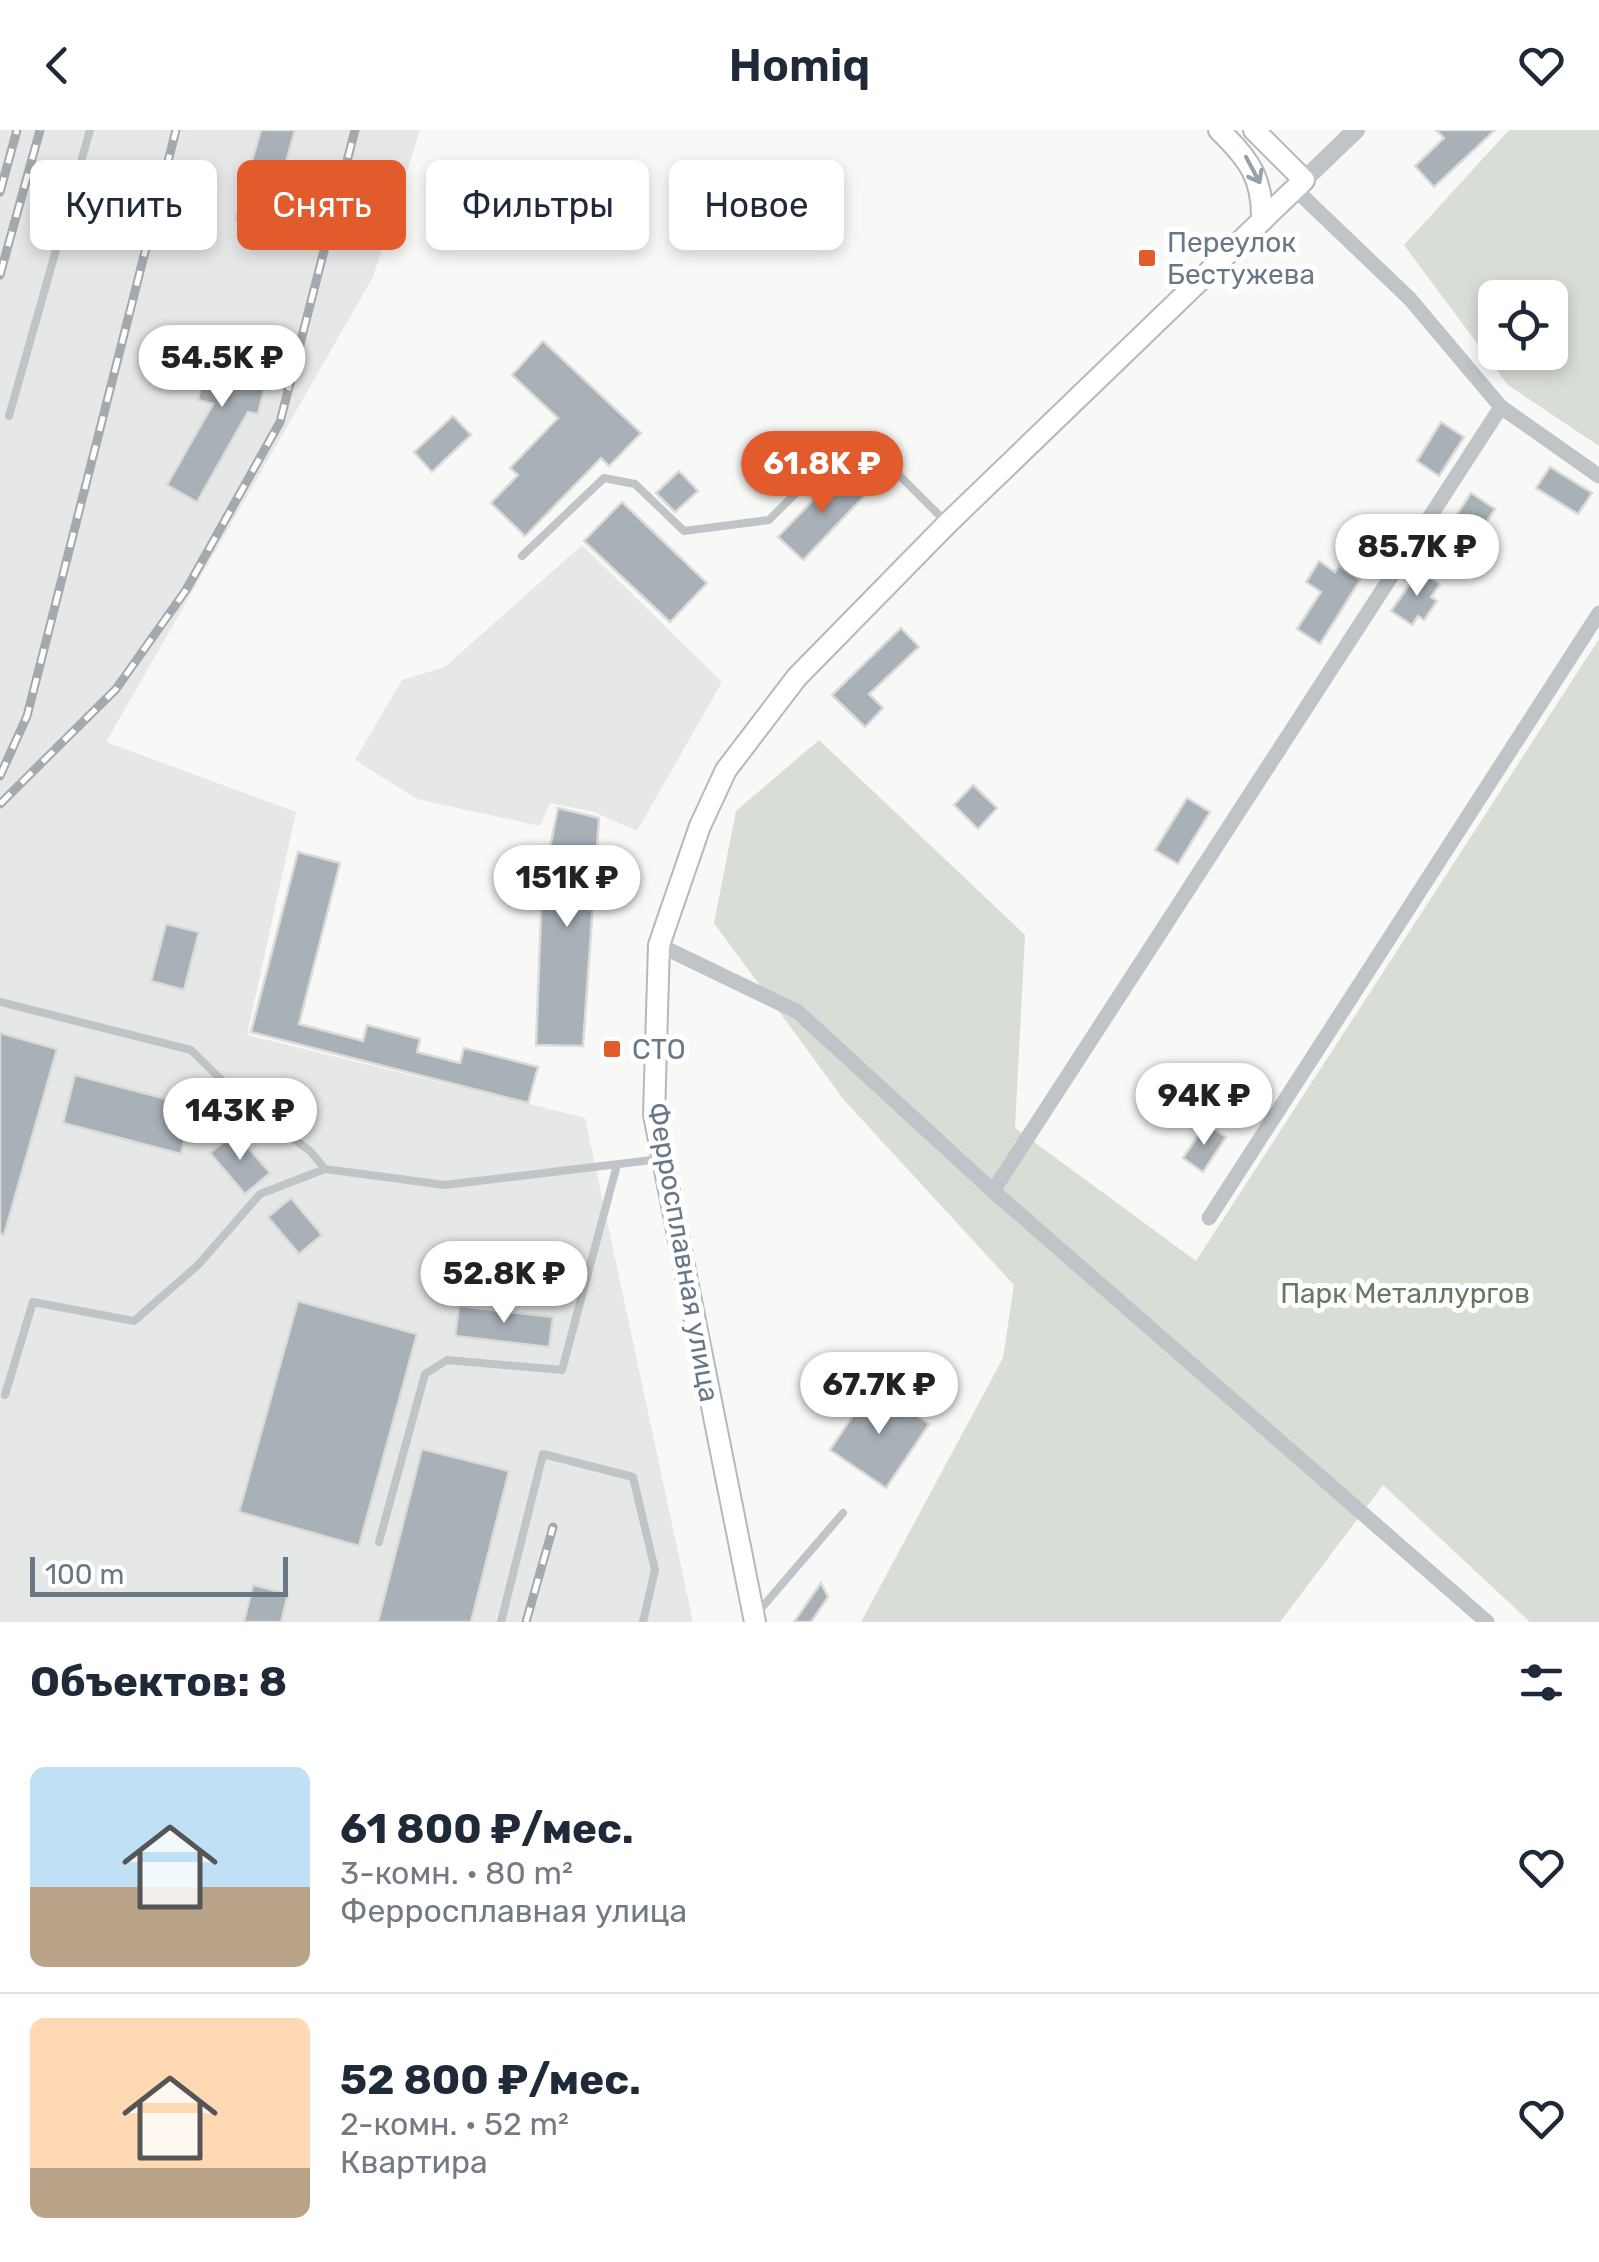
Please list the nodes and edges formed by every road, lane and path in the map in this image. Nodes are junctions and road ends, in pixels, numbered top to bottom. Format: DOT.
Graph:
graph roads {
  1 [pos="90,130"];
  2 [pos="1218,130"];
  3 [pos="1254,130"];
  4 [pos="1356,130"];
  5 [pos="1300,184"];
  6 [pos="1262,221"];
  7 [pos="1500,407"];
  8 [pos="9,416"];
  9 [pos="1599,476"];
  10 [pos="948,523"];
  11 [pos="522,556"];
  12 [pos="1599,613"];
  13 [pos="659,945"];
  14 [pos="0,1002"];
  15 [pos="663,1159"];
  16 [pos="616,1164"];
  17 [pos="325,1170"];
  18 [pos="993,1192"];
  19 [pos="1210,1218"];
  20 [pos="5,1395"];
  21 [pos="844,1513"];
  22 [pos="379,1542"];
  23 [pos="755,1620"];
  24 [pos="501,1622"];
  25 [pos="643,1622"];
  26 [pos="1488,1622"];
  1 -- 8 [label="lane"];
  2 -- 6 [label="main road, one-way"];
  3 -- 5 [label="main road"];
  4 -- 5 [label="street, Ферросплавная улица"];
  5 -- 6 [label="main road, Ферросплавная улица"];
  5 -- 7 [label="street"];
  6 -- 10 [label="main road, Ферросплавная улица"];
  7 -- 9 [label="street"];
  7 -- 18 [label="street"];
  10 -- 11 [label="lane"];
  10 -- 13 [label="main road, Ферросплавная улица"];
  12 -- 19 [label="street"];
  13 -- 15 [label="main road, Ферросплавная улица"];
  13 -- 18 [label="street"];
  14 -- 17 [label="lane"];
  15 -- 16 [label="lane"];
  15 -- 23 [label="main road, Ферросплавная улица"];
  16 -- 17 [label="lane"];
  16 -- 22 [label="lane"];
  17 -- 20 [label="lane"];
  18 -- 26 [label="street"];
  21 -- 23 [label="lane"];
  24 -- 25 [label="lane"];
}
